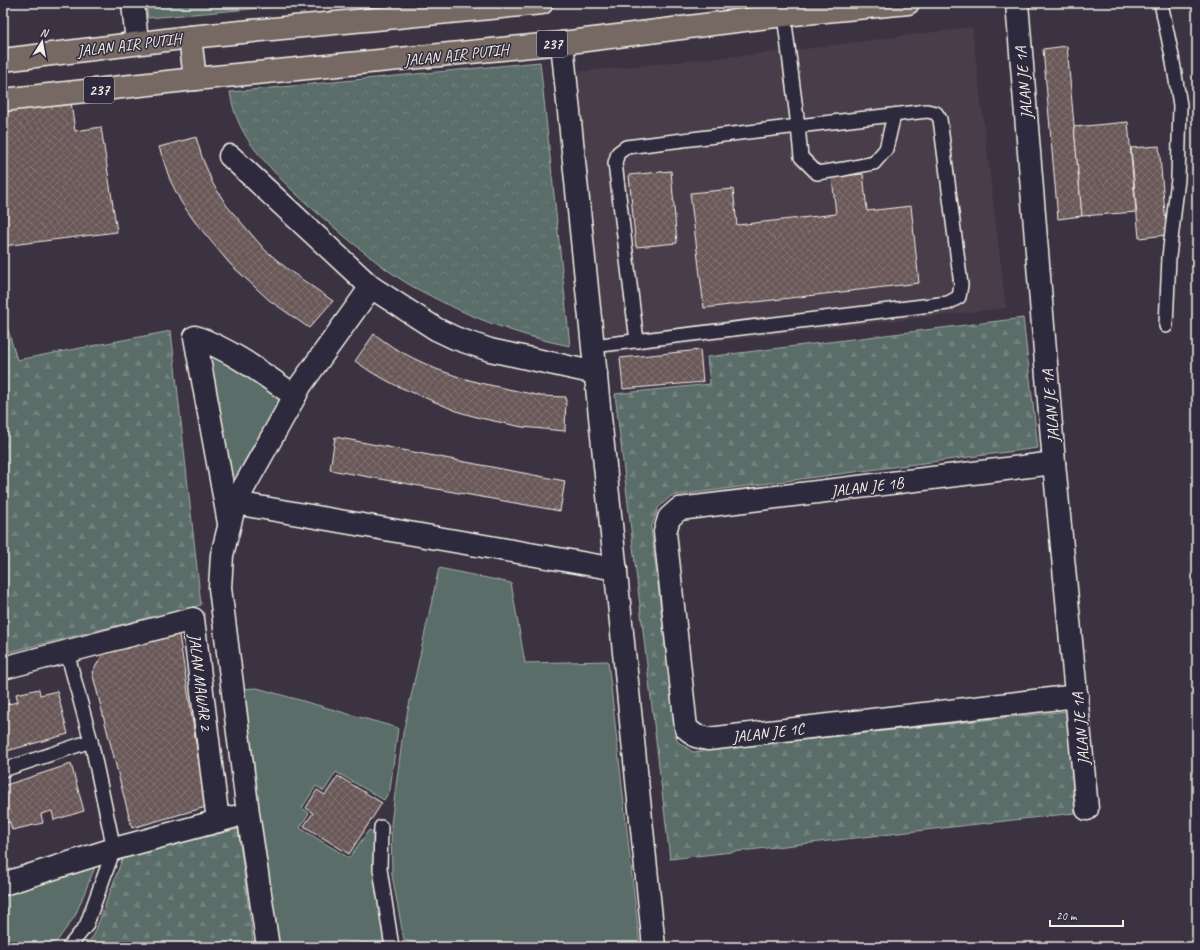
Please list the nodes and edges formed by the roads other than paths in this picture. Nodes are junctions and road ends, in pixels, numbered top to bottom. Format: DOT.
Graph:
graph roads {
  1 [pos="133,3"];
  2 [pos="542,3"];
  3 [pos="908,3"];
  4 [pos="1017,3"];
  5 [pos="1161,3"];
  6 [pos="784,15"];
  7 [pos="190,36"];
  8 [pos="137,43"];
  9 [pos="562,43"];
  10 [pos="3,60"];
  11 [pos="195,79"];
  12 [pos="3,100"];
  13 [pos="894,115"];
  14 [pos="798,126"];
  15 [pos="230,156"];
  16 [pos="371,287"];
  17 [pos="1166,326"];
  18 [pos="637,341"];
  19 [pos="593,346"];
  20 [pos="596,374"];
  21 [pos="295,396"];
  22 [pos="1054,464"];
  23 [pos="235,503"];
  24 [pos="679,509"];
  25 [pos="229,526"];
  26 [pos="616,569"];
  27 [pos="66,652"];
  28 [pos="3,668"];
  29 [pos="1077,696"];
  30 [pos="92,741"];
  31 [pos="3,770"];
  32 [pos="1087,809"];
  33 [pos="248,812"];
  34 [pos="218,821"];
  35 [pos="381,827"];
  36 [pos="114,849"];
  37 [pos="3,884"];
  38 [pos="69,947"];
  39 [pos="268,947"];
  40 [pos="392,947"];
  41 [pos="654,947"];
  1 -- 8 [label="street"];
  2 -- 7 [label="main road, JALAN AIR PUTIH"];
  3 -- 6 [label="main road, JALAN AIR PUTIH / 237"];
  4 -- 22 [label="street, JALAN JE 1A"];
  5 -- 17 [label="lane"];
  6 -- 9 [label="main road, JALAN AIR PUTIH / 237"];
  6 -- 14 [label="lane"];
  7 -- 8 [label="main road, JALAN AIR PUTIH"];
  7 -- 11 [label="main road"];
  8 -- 10 [label="main road, JALAN AIR PUTIH"];
  9 -- 11 [label="main road, JALAN AIR PUTIH / 237"];
  9 -- 19 [label="street"];
  11 -- 12 [label="main road, JALAN AIR PUTIH / 237"];
  13 -- 14 [label="lane"];
  13 -- 14 [label="lane"];
  13 -- 18 [label="lane"];
  14 -- 18 [label="lane"];
  15 -- 16 [label="street"];
  16 -- 20 [label="street"];
  16 -- 21 [label="street"];
  18 -- 19 [label="lane"];
  19 -- 20 [label="street"];
  20 -- 26 [label="street"];
  21 -- 23 [label="street"];
  21 -- 25 [label="street"];
  22 -- 24 [label="street, JALAN JE 1B"];
  22 -- 29 [label="street, JALAN JE 1A"];
  23 -- 25 [label="street"];
  23 -- 26 [label="street"];
  24 -- 29 [label="street, JALAN JE 1C"];
  25 -- 33 [label="street"];
  26 -- 41 [label="street"];
  27 -- 28 [label="street, JALAN MAWAR 2"];
  27 -- 30 [label="lane"];
  27 -- 34 [label="street, JALAN MAWAR 2"];
  29 -- 32 [label="street, JALAN JE 1A"];
  30 -- 31 [label="lane"];
  30 -- 36 [label="lane"];
  33 -- 34 [label="street"];
  33 -- 39 [label="street"];
  34 -- 36 [label="street"];
  35 -- 40 [label="lane"];
  36 -- 37 [label="street"];
  36 -- 38 [label="lane"];
}
